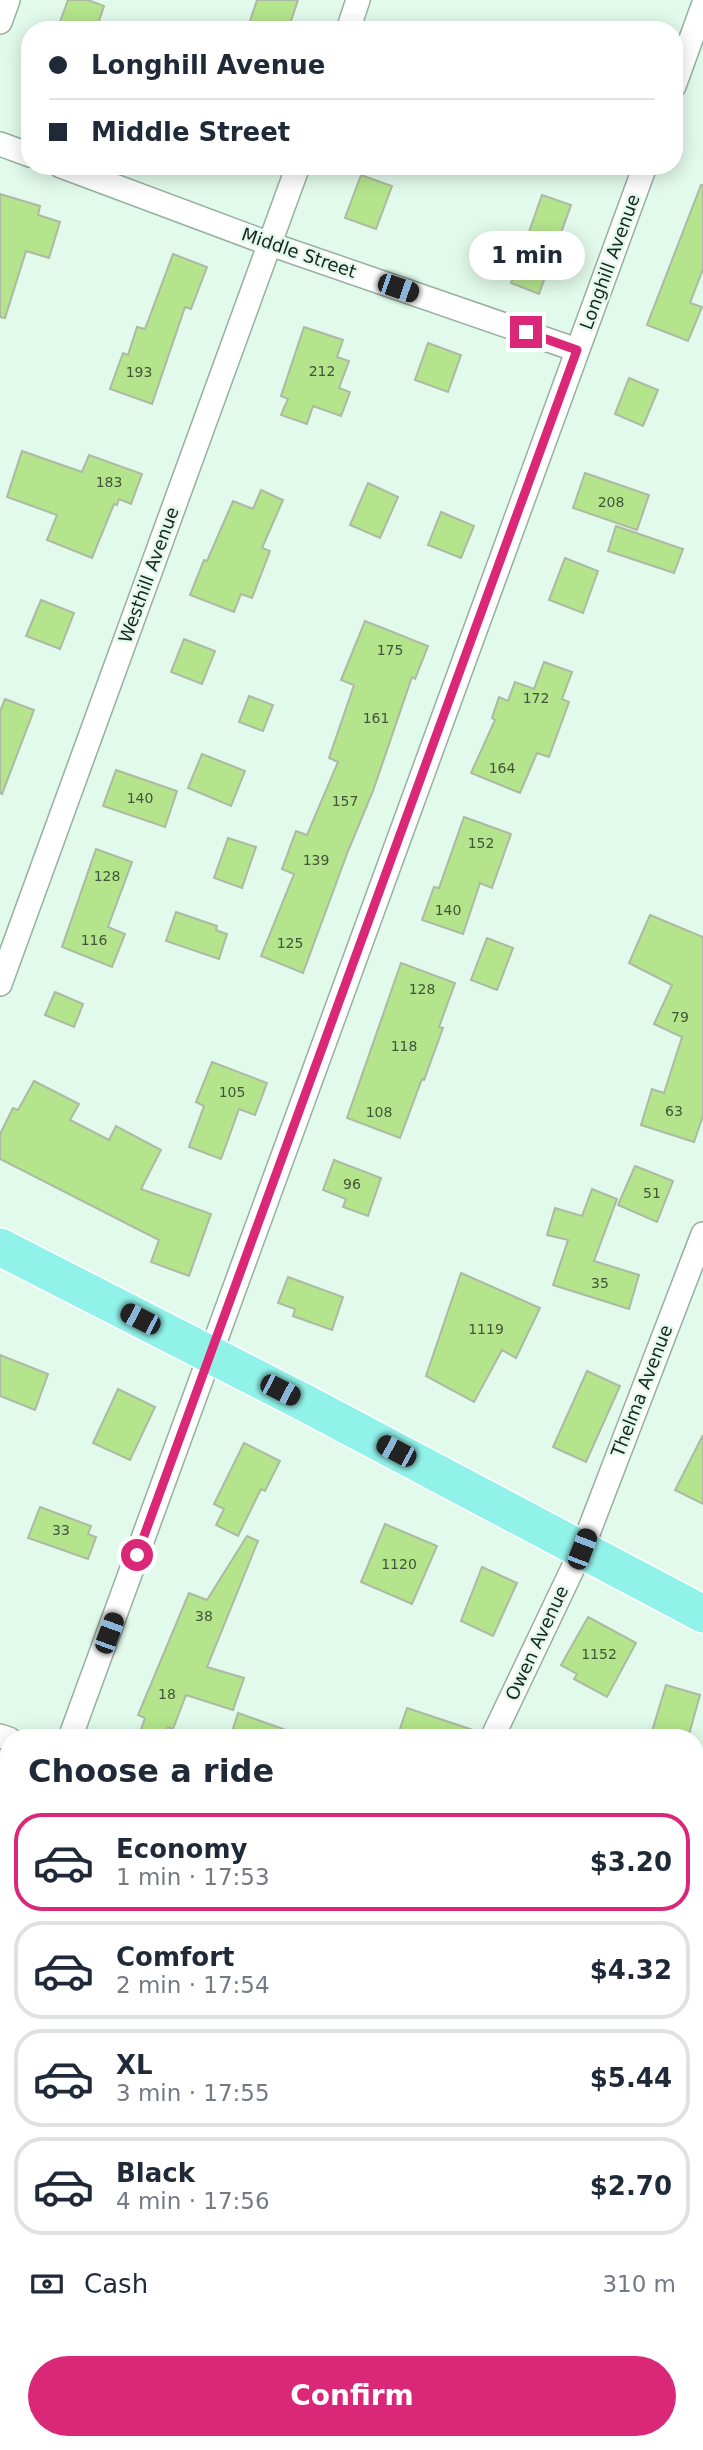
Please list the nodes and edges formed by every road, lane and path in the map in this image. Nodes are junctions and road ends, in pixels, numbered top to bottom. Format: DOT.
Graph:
graph roads {
  1 [pos="8,0"];
  2 [pos="358,0"];
  3 [pos="703,6"];
  4 [pos="351,21"];
  5 [pos="0,22"];
  6 [pos="683,61"];
  7 [pos="0,144"];
  8 [pos="21,152"];
  9 [pos="85,175"];
  10 [pos="295,175"];
  11 [pos="642,175"];
  12 [pos="270,244"];
  13 [pos="577,350"];
  14 [pos="0,984"];
  15 [pos="703,1234"];
  16 [pos="0,1247"];
  17 [pos="211,1354"];
  18 [pos="582,1549"];
  19 [pos="703,1614"];
  20 [pos="74,1729"];
  21 [pos="496,1729"];
  1 -- 5 [label="street"];
  2 -- 4 [label="street"];
  3 -- 6 [label="street"];
  7 -- 8 [label="street"];
  9 -- 12 [label="street, Middle Street"];
  10 -- 12 [label="street, Westhill Avenue"];
  11 -- 13 [label="street, Longhill Avenue"];
  12 -- 13 [label="street, Middle Street"];
  12 -- 14 [label="street, Westhill Avenue"];
  13 -- 17 [label="street, Longhill Avenue"];
  15 -- 18 [label="street, Thelma Avenue"];
  16 -- 17 [label="main road"];
  17 -- 18 [label="main road"];
  17 -- 20 [label="street, Longhill Avenue"];
  18 -- 19 [label="main road"];
  18 -- 21 [label="street, Owen Avenue"];
}
